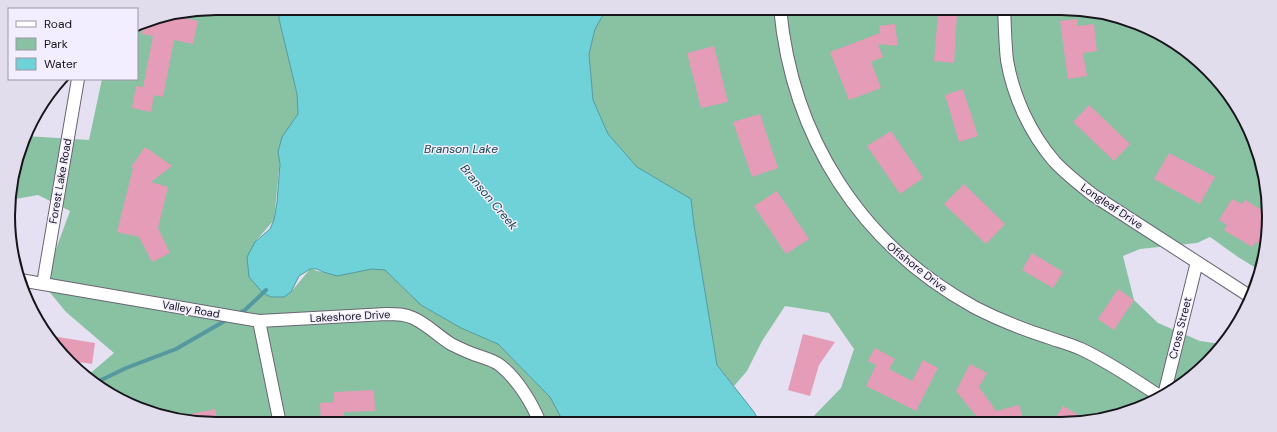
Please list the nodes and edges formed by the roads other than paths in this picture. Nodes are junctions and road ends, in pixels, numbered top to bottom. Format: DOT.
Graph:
graph roads {
  1 [pos="781,15"];
  2 [pos="1004,15"];
  3 [pos="78,80"];
  4 [pos="1196,262"];
  5 [pos="26,281"];
  6 [pos="43,284"];
  7 [pos="1246,294"];
  8 [pos="259,320"];
  9 [pos="1166,388"];
  10 [pos="1155,393"];
  11 [pos="279,417"];
  12 [pos="538,417"];
  1 -- 10 [label="street, Offshore Drive"];
  2 -- 4 [label="street, Longleaf Drive"];
  3 -- 6 [label="street, Forest Lake Road"];
  4 -- 7 [label="street, Longleaf Drive"];
  4 -- 9 [label="street, Cross Street"];
  5 -- 6 [label="street, Valley Road"];
  6 -- 8 [label="street, Valley Road"];
  8 -- 11 [label="street"];
  8 -- 12 [label="street, Lakeshore Drive"];
}
